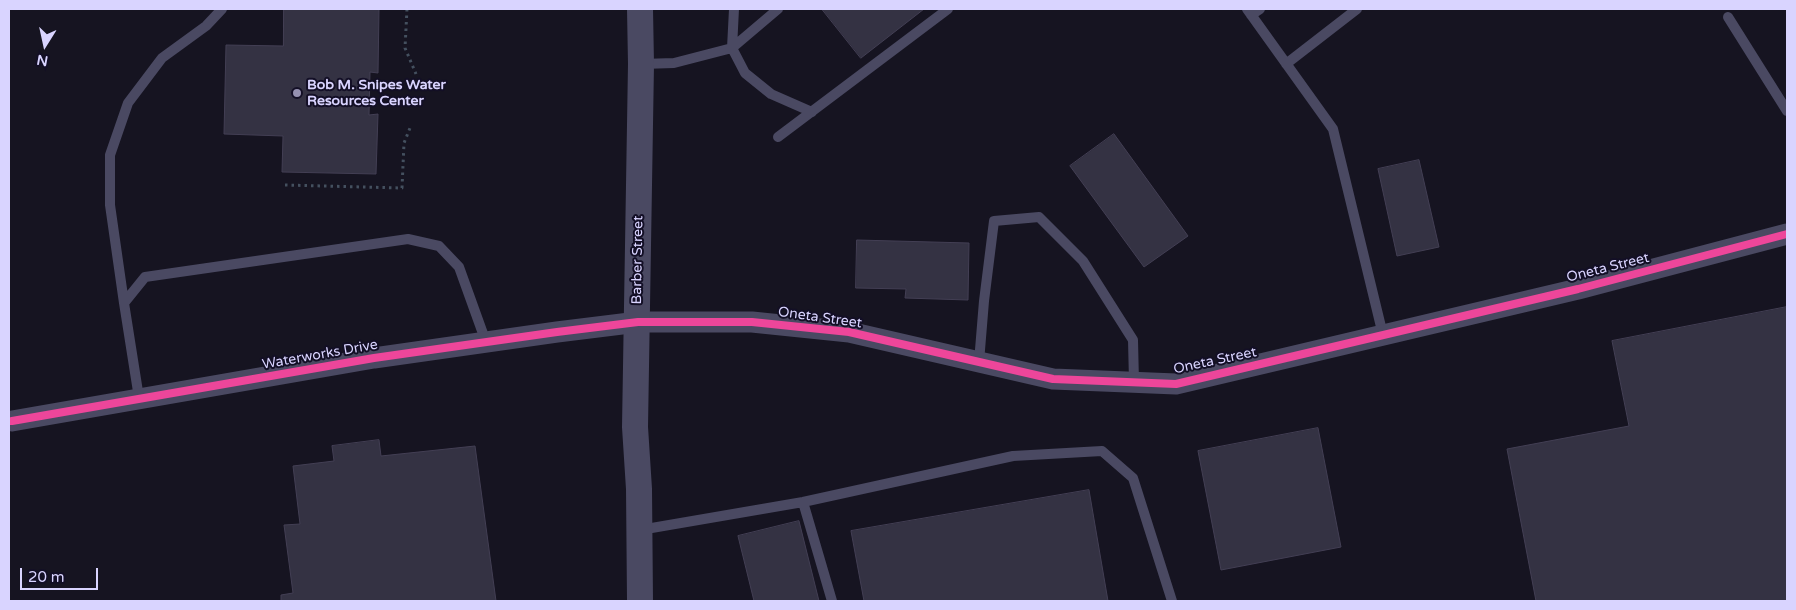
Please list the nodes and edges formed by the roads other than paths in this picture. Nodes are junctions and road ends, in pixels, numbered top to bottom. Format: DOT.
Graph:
graph roads {
  1 [pos="222,9"];
  2 [pos="640,9"];
  3 [pos="734,9"];
  4 [pos="778,9"];
  5 [pos="948,9"];
  6 [pos="1357,9"];
  7 [pos="1253,11"];
  8 [pos="1728,17"];
  9 [pos="732,48"];
  10 [pos="641,64"];
  11 [pos="1286,64"];
  12 [pos="1787,111"];
  13 [pos="812,112"];
  14 [pos="778,137"];
  15 [pos="1787,234"];
  16 [pos="124,303"];
  17 [pos="638,322"];
  18 [pos="1383,335"];
  19 [pos="486,342"];
  20 [pos="979,362"];
  21 [pos="1134,382"];
  22 [pos="140,398"];
  23 [pos="10,421"];
  24 [pos="803,502"];
  25 [pos="639,530"];
  26 [pos="640,601"];
  27 [pos="832,601"];
  28 [pos="1172,601"];
  1 -- 16 [label="lane"];
  2 -- 10 [label="street, Barber Street"];
  3 -- 9 [label="lane"];
  4 -- 9 [label="lane"];
  5 -- 13 [label="lane"];
  6 -- 11 [label="lane"];
  7 -- 11 [label="lane"];
  8 -- 12 [label="lane"];
  9 -- 10 [label="lane"];
  9 -- 13 [label="lane"];
  10 -- 17 [label="street, Barber Street"];
  11 -- 18 [label="lane"];
  13 -- 14 [label="lane"];
  15 -- 18 [label="street, Oneta Street"];
  16 -- 19 [label="lane"];
  16 -- 22 [label="lane"];
  17 -- 19 [label="street, Waterworks Drive"];
  17 -- 20 [label="street, Oneta Street"];
  17 -- 25 [label="street, Barber Street"];
  18 -- 21 [label="street, Oneta Street"];
  19 -- 22 [label="street, Waterworks Drive"];
  20 -- 21 [label="street, Oneta Street"];
  20 -- 21 [label="lane"];
  22 -- 23 [label="street, Waterworks Drive"];
  24 -- 25 [label="lane"];
  24 -- 27 [label="lane"];
  24 -- 28 [label="lane"];
  25 -- 26 [label="street, Barber Street"];
}
